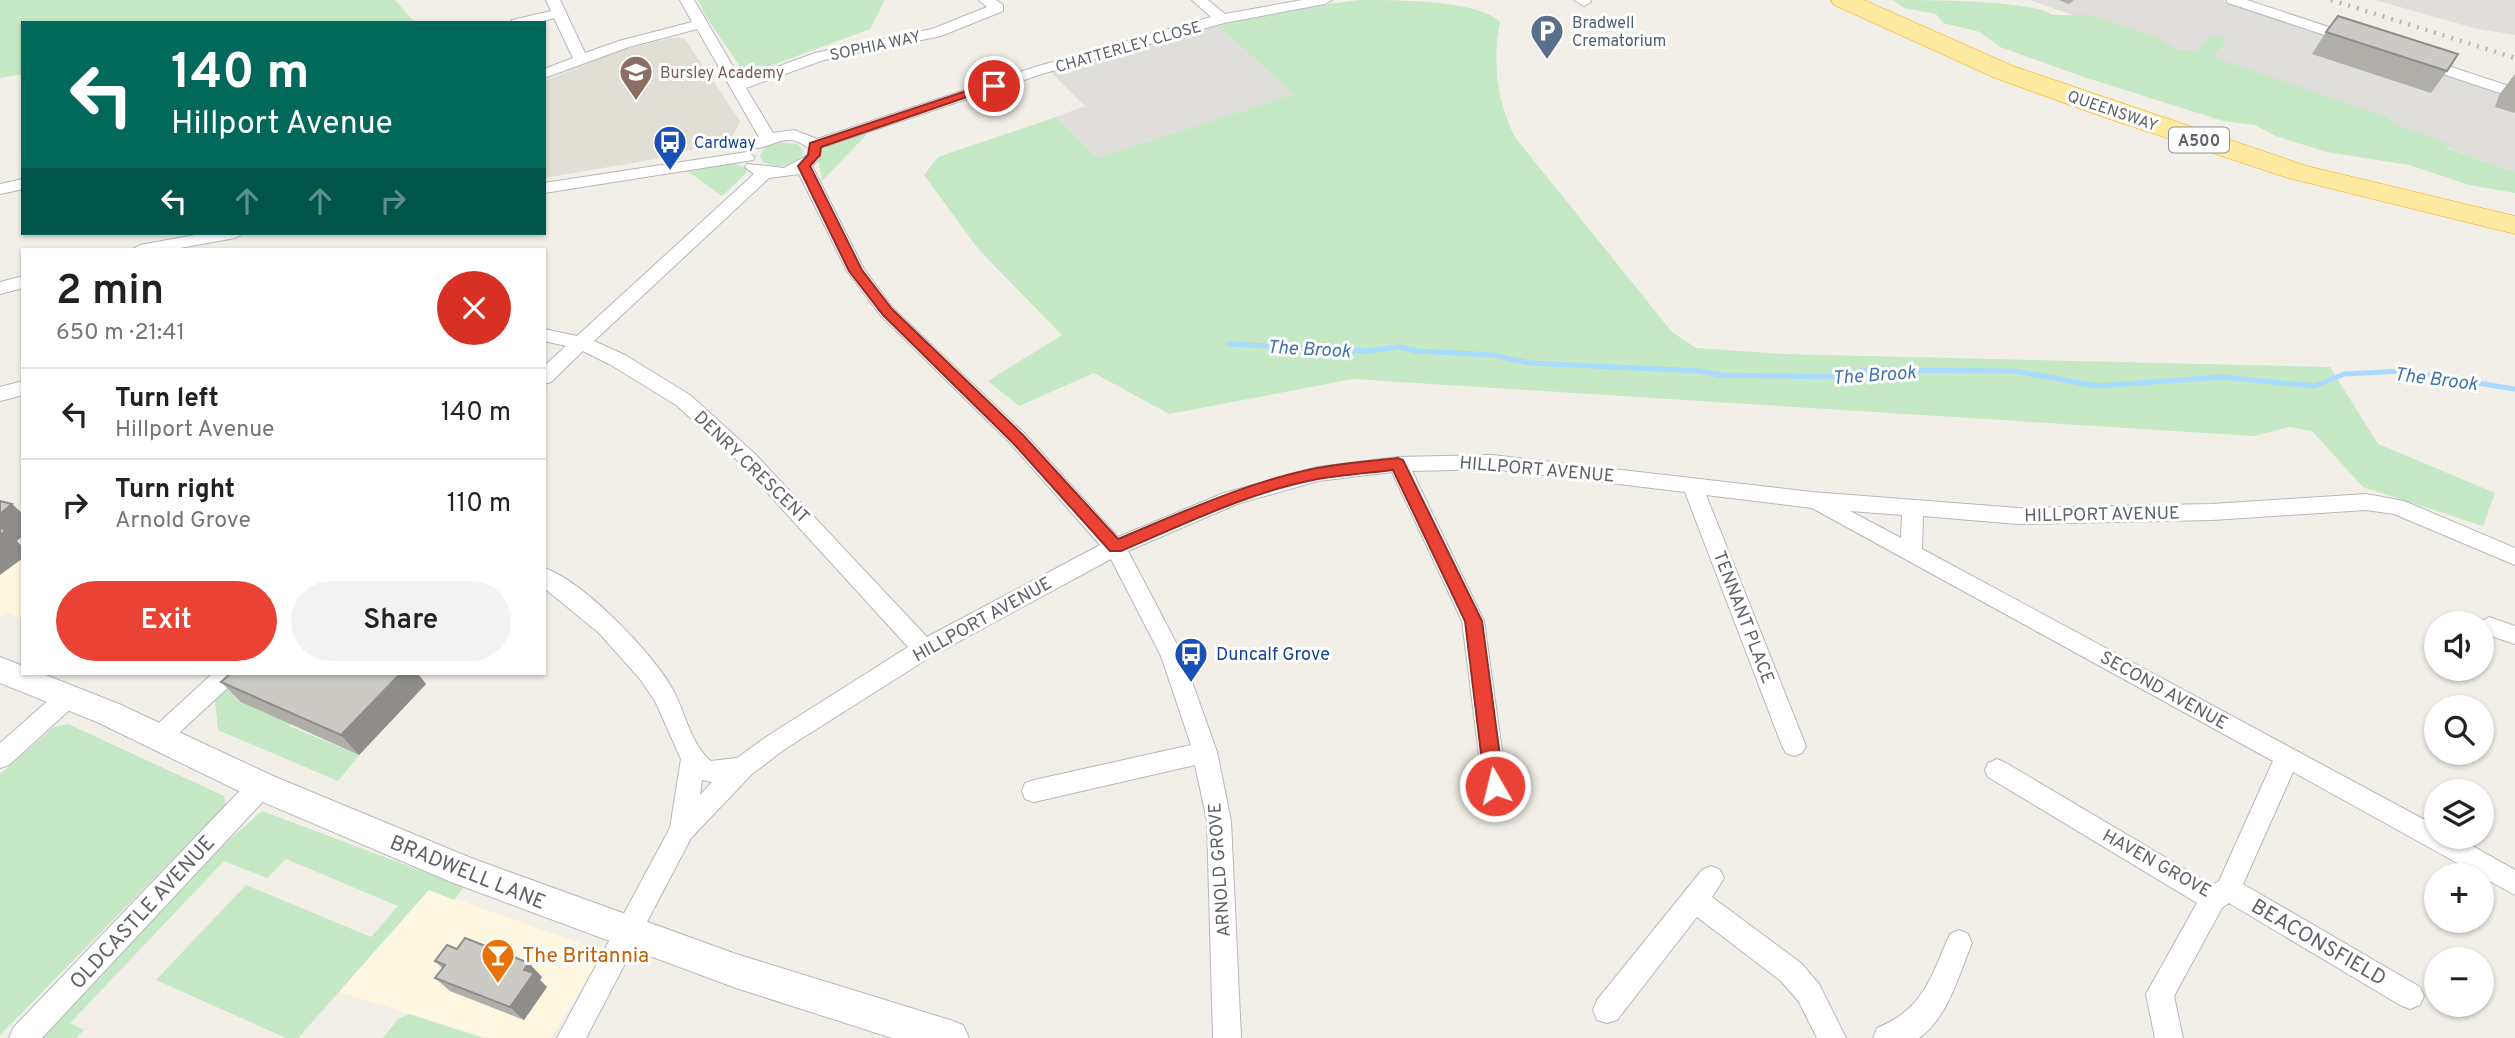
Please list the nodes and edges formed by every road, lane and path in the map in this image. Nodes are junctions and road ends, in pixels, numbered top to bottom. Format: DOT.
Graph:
graph roads {
  1 [pos="687,0"];
  2 [pos="986,0"];
  3 [pos="1199,0"];
  4 [pos="1325,0"];
  5 [pos="1843,0"];
  6 [pos="1870,0"];
  7 [pos="2233,0"];
  8 [pos="556,6"];
  9 [pos="1222,19"];
  10 [pos="522,21"];
  11 [pos="700,24"];
  12 [pos="2374,47"];
  13 [pos="581,60"];
  14 [pos="2412,60"];
  15 [pos="546,73"];
  16 [pos="738,86"];
  17 [pos="2515,93"];
  18 [pos="2200,128"];
  19 [pos="768,138"];
  20 [pos="814,145"];
  21 [pos="747,156"];
  22 [pos="804,166"];
  23 [pos="2298,172"];
  24 [pos="764,173"];
  25 [pos="21,184"];
  26 [pos="546,188"];
  27 [pos="0,189"];
  28 [pos="2515,199"];
  29 [pos="2515,213"];
  30 [pos="2515,225"];
  31 [pos="225,235"];
  32 [pos="2515,235"];
  33 [pos="173,246"];
  34 [pos="21,283"];
  35 [pos="0,288"];
  36 [pos="546,335"];
  37 [pos="581,343"];
  38 [pos="546,375"];
  39 [pos="21,389"];
  40 [pos="0,394"];
  41 [pos="1398,464"];
  42 [pos="1693,487"];
  43 [pos="1812,500"];
  44 [pos="1913,508"];
  45 [pos="1115,547"];
  46 [pos="1911,553"];
  47 [pos="2515,557"];
  48 [pos="546,578"];
  49 [pos="2494,628"];
  50 [pos="2515,635"];
  51 [pos="924,649"];
  52 [pos="0,670"];
  53 [pos="226,675"];
  54 [pos="67,698"];
  55 [pos="159,737"];
  56 [pos="1794,746"];
  57 [pos="1205,752"];
  58 [pos="2287,757"];
  59 [pos="0,758"];
  60 [pos="693,760"];
  61 [pos="743,767"];
  62 [pos="1997,770"];
  63 [pos="261,786"];
  64 [pos="1495,786"];
  65 [pos="1034,791"];
  66 [pos="682,830"];
  67 [pos="1711,878"];
  68 [pos="2515,883"];
  69 [pos="2220,894"];
  70 [pos="1695,900"];
  71 [pos="628,933"];
  72 [pos="1959,943"];
  73 [pos="2410,996"];
  74 [pos="1607,1010"];
  75 [pos="890,1029"];
  76 [pos="23,1038"];
  77 [pos="571,1038"];
  78 [pos="950,1038"];
  79 [pos="1227,1038"];
  80 [pos="1832,1038"];
  81 [pos="1887,1038"];
  82 [pos="2169,1038"];
  1 -- 11 [label="street"];
  2 -- 16 [label="street, SOPHIA WAY"];
  3 -- 9 [label="street"];
  4 -- 9 [label="street, CHATTERLEY CLOSE"];
  5 -- 23 [label="highway, QUEENSWAY / A500"];
  6 -- 18 [label="highway, QUEENSWAY / A500"];
  7 -- 12 [label="street"];
  8 -- 10 [label="street"];
  8 -- 13 [label="street"];
  9 -- 20 [label="street, CHATTERLEY CLOSE"];
  11 -- 13 [label="street"];
  11 -- 16 [label="street"];
  13 -- 15 [label="street"];
  14 -- 17 [label="street"];
  16 -- 19 [label="street"];
  18 -- 28 [label="highway"];
  18 -- 29 [label="highway, QUEENSWAY / A500"];
  19 -- 20 [label="street"];
  19 -- 21 [label="street"];
  20 -- 22 [label="street"];
  21 -- 24 [label="street"];
  21 -- 26 [label="street"];
  22 -- 24 [label="street"];
  22 -- 45 [label="street, ARNOLD GROVE"];
  23 -- 30 [label="highway, QUEENSWAY / A500"];
  23 -- 32 [label="highway"];
  24 -- 37 [label="street"];
  25 -- 27 [label="street"];
  31 -- 33 [label="street"];
  34 -- 35 [label="street"];
  36 -- 37 [label="street, DENRY CRESCENT"];
  37 -- 38 [label="street"];
  37 -- 51 [label="street, DENRY CRESCENT"];
  39 -- 40 [label="street"];
  41 -- 42 [label="street, HILLPORT AVENUE"];
  41 -- 45 [label="street, HILLPORT AVENUE"];
  41 -- 64 [label="street"];
  42 -- 43 [label="street, HILLPORT AVENUE"];
  42 -- 56 [label="street, TENNANT PLACE"];
  43 -- 44 [label="street, HILLPORT AVENUE"];
  43 -- 46 [label="street, SECOND AVENUE"];
  44 -- 46 [label="street"];
  44 -- 47 [label="street, HILLPORT AVENUE"];
  45 -- 51 [label="street, HILLPORT AVENUE"];
  45 -- 57 [label="street, ARNOLD GROVE"];
  46 -- 58 [label="street, SECOND AVENUE"];
  48 -- 60 [label="street"];
  49 -- 50 [label="street"];
  51 -- 61 [label="street, HILLPORT AVENUE"];
  52 -- 54 [label="street, BRADWELL LANE"];
  53 -- 55 [label="street"];
  54 -- 55 [label="street, BRADWELL LANE"];
  54 -- 59 [label="street"];
  55 -- 63 [label="street, BRADWELL LANE"];
  57 -- 65 [label="street"];
  57 -- 79 [label="street, ARNOLD GROVE"];
  58 -- 68 [label="street, SECOND AVENUE"];
  58 -- 69 [label="street, HAVEN GROVE"];
  60 -- 61 [label="street"];
  60 -- 66 [label="street"];
  61 -- 66 [label="street, HILLPORT AVENUE"];
  62 -- 69 [label="street, HAVEN GROVE"];
  63 -- 71 [label="street, BRADWELL LANE"];
  63 -- 76 [label="street, OLDCASTLE AVENUE"];
  66 -- 71 [label="street, HILLPORT AVENUE"];
  67 -- 70 [label="street"];
  69 -- 73 [label="street, BEACONSFIELD"];
  69 -- 82 [label="street"];
  70 -- 74 [label="street"];
  70 -- 80 [label="street"];
  71 -- 75 [label="street, BRADWELL LANE"];
  71 -- 77 [label="street, HILLPORT AVENUE"];
  72 -- 81 [label="street"];
  75 -- 78 [label="street, BRADWELL LANE"];
}
